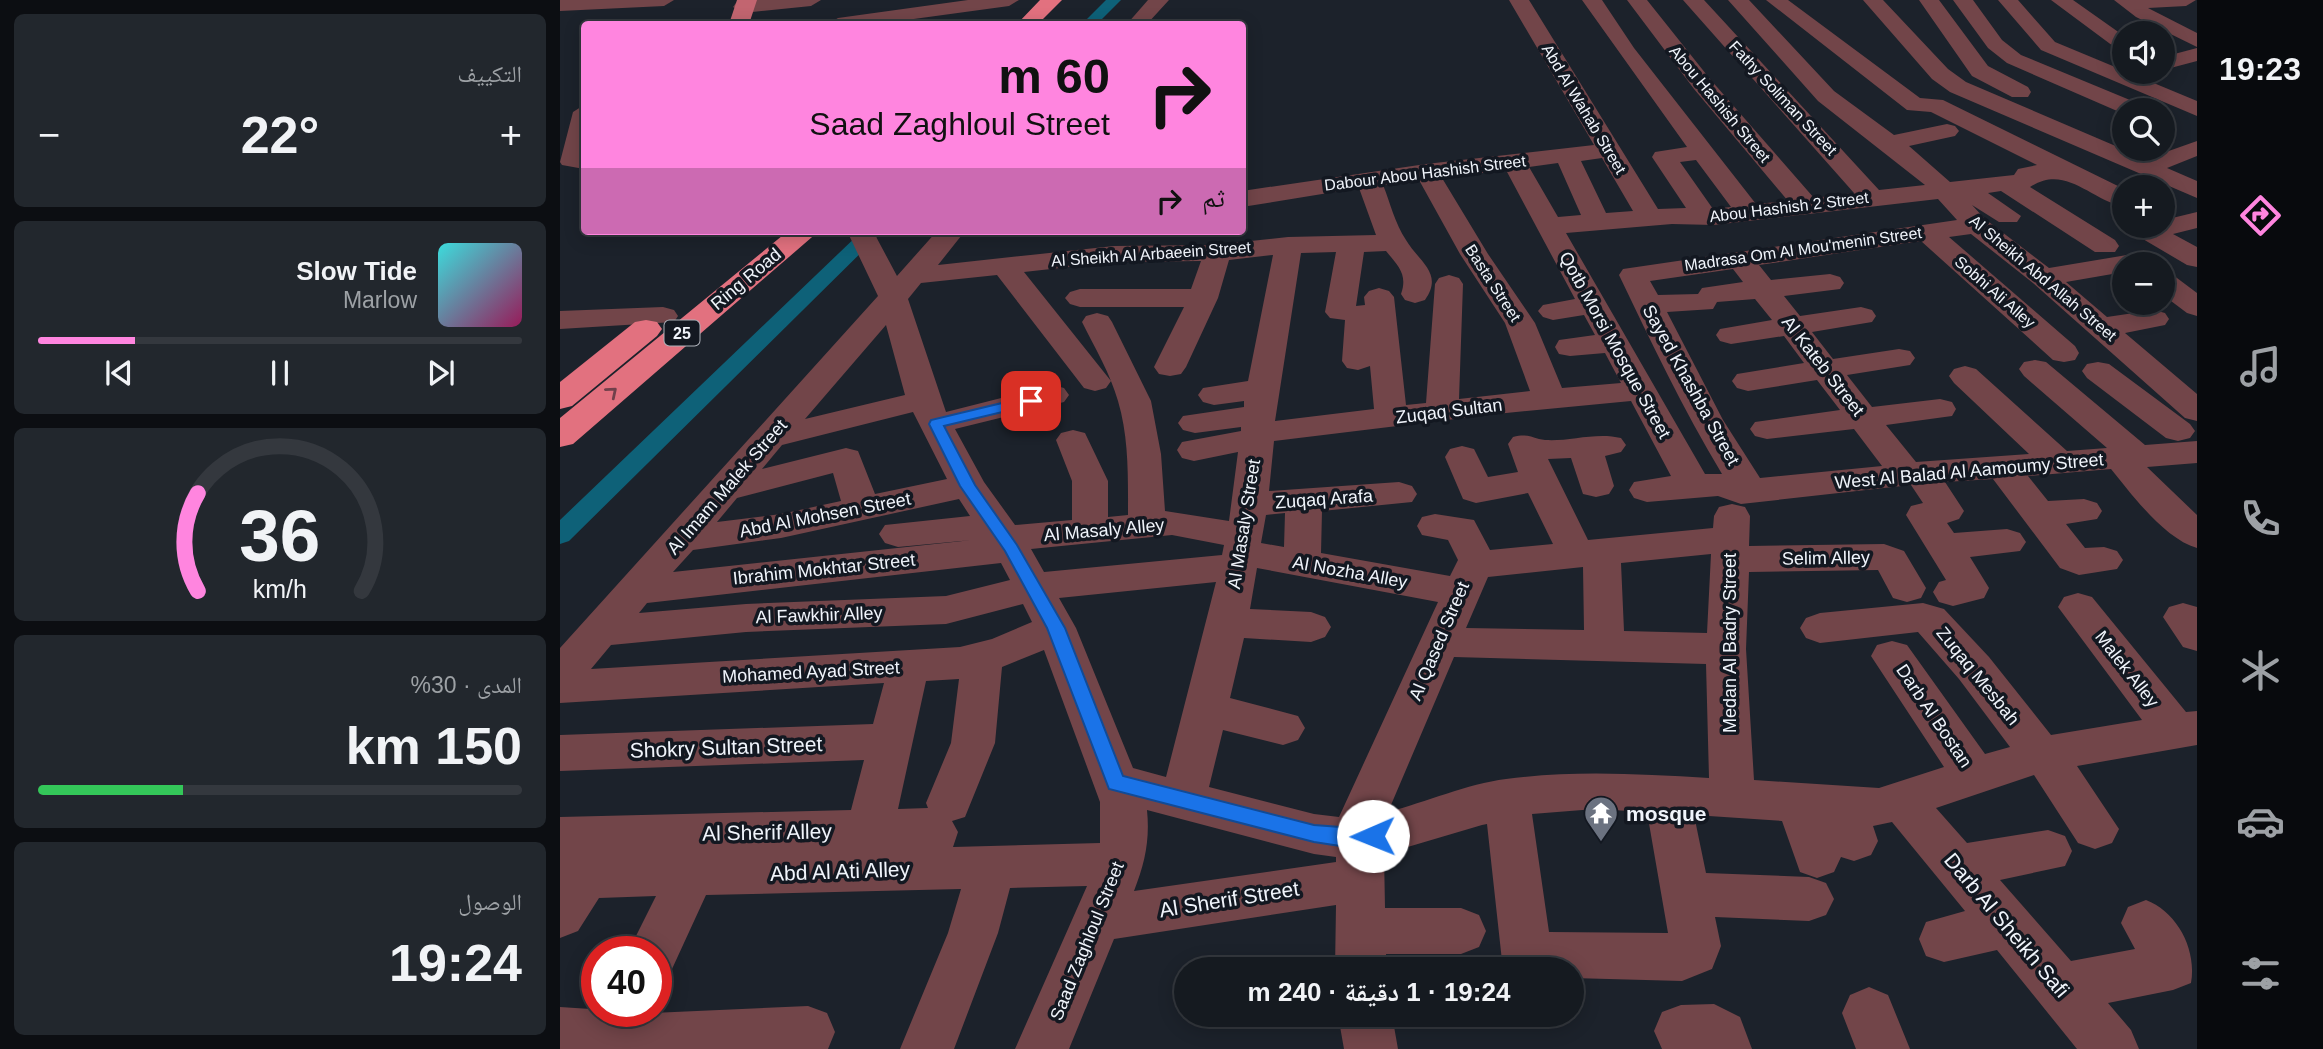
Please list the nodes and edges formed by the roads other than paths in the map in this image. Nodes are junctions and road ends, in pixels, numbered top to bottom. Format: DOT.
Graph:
graph roads {
  1 [pos="664,0"];
  2 [pos="811,0"];
  3 [pos="1009,0"];
  4 [pos="1052,0"];
  5 [pos="1069,0"];
  6 [pos="1159,0"];
  7 [pos="1518,0"];
  8 [pos="1592,0"];
  9 [pos="1637,0"];
  10 [pos="1738,0"];
  11 [pos="1776,0"];
  12 [pos="1873,0"];
  13 [pos="1929,0"];
  14 [pos="1963,0"];
  15 [pos="2008,0"];
  16 [pos="2061,0"];
  17 [pos="2186,0"];
  18 [pos="560,5"];
  19 [pos="739,8"];
  20 [pos="2127,8"];
  21 [pos="639,14"];
  22 [pos="2085,19"];
  23 [pos="1702,20"];
  24 [pos="724,21"];
  25 [pos="859,21"];
  26 [pos="1030,21"];
  27 [pos="1047,21"];
  28 [pos="1140,21"];
  29 [pos="560,22"];
  30 [pos="2184,32"];
  31 [pos="2112,37"];
  32 [pos="1922,54"];
  33 [pos="2197,54"];
  34 [pos="1898,56"];
  35 [pos="2175,61"];
  36 [pos="2112,67"];
  37 [pos="1721,70"];
  38 [pos="2175,71"];
  39 [pos="2193,81"];
  40 [pos="2150,84"];
  41 [pos="1703,85"];
  42 [pos="1654,88"];
  43 [pos="1765,89"];
  44 [pos="2171,97"];
  45 [pos="2168,98"];
  46 [pos="2112,101"];
  47 [pos="1916,105"];
  48 [pos="1728,111"];
  49 [pos="581,123"];
  50 [pos="1865,123"];
  51 [pos="2112,131"];
  52 [pos="2194,131"];
  53 [pos="1815,132"];
  54 [pos="1993,133"];
  55 [pos="1768,135"];
  56 [pos="2112,142"];
  57 [pos="2175,145"];
  58 [pos="1609,150"];
  59 [pos="1703,152"];
  60 [pos="1895,152"];
  61 [pos="1566,155"];
  62 [pos="1513,161"];
  63 [pos="2161,161"];
  64 [pos="2170,161"];
  65 [pos="581,162"];
  66 [pos="2051,165"];
  67 [pos="2197,167"];
  68 [pos="1426,171"];
  69 [pos="1997,174"];
  70 [pos="1368,179"];
  71 [pos="1952,188"];
  72 [pos="2197,190"];
  73 [pos="1296,191"];
  74 [pos="2112,193"];
  75 [pos="1871,197"];
  76 [pos="1246,198"];
  77 [pos="1806,205"];
  78 [pos="2112,208"];
  79 [pos="1749,213"];
  80 [pos="2007,213"];
  81 [pos="1650,218"];
  82 [pos="1597,222"];
  83 [pos="2178,222"];
  84 [pos="1699,225"];
  85 [pos="1976,225"];
  86 [pos="1549,226"];
  87 [pos="1926,231"];
  88 [pos="759,235"];
  89 [pos="800,235"];
  90 [pos="863,235"];
  91 [pos="948,235"];
  92 [pos="2161,238"];
  93 [pos="2197,239"];
  94 [pos="1271,240"];
  95 [pos="1162,241"];
  96 [pos="1393,243"];
  97 [pos="2046,243"];
  98 [pos="1351,244"];
  99 [pos="2105,246"];
  100 [pos="2009,250"];
  101 [pos="1218,252"];
  102 [pos="1738,258"];
  103 [pos="2197,259"];
  104 [pos="1004,266"];
  105 [pos="2112,266"];
  106 [pos="2043,277"];
  107 [pos="1830,283"];
  108 [pos="1448,284"];
  109 [pos="902,286"];
  110 [pos="1763,290"];
  111 [pos="2175,290"];
  112 [pos="1415,294"];
  113 [pos="1203,298"];
  114 [pos="1644,300"];
  115 [pos="1593,305"];
  116 [pos="2197,307"];
  117 [pos="1553,311"];
  118 [pos="1714,312"];
  119 [pos="1340,313"];
  120 [pos="663,316"];
  121 [pos="1861,316"];
  122 [pos="560,320"];
  123 [pos="2154,326"];
  124 [pos="1793,327"];
  125 [pos="2103,327"];
  126 [pos="1613,343"];
  127 [pos="1570,347"];
  128 [pos="2064,353"];
  129 [pos="1899,359"];
  130 [pos="1358,360"];
  131 [pos="1170,367"];
  132 [pos="2035,369"];
  133 [pos="1825,370"];
  134 [pos="2098,371"];
  135 [pos="1965,376"];
  136 [pos="1748,381"];
  137 [pos="1640,391"];
  138 [pos="1213,395"];
  139 [pos="560,398"];
  140 [pos="1940,409"];
  141 [pos="1442,411"];
  142 [pos="930,412"];
  143 [pos="1391,418"];
  144 [pos="1863,418"];
  145 [pos="1259,419"];
  146 [pos="2192,426"];
  147 [pos="1767,429"];
  148 [pos="1539,434"];
  149 [pos="560,436"];
  150 [pos="1195,437"];
  151 [pos="770,438"];
  152 [pos="1073,440"];
  153 [pos="1462,457"];
  154 [pos="2129,457"];
  155 [pos="2058,462"];
  156 [pos="2002,466"];
  157 [pos="1914,474"];
  158 [pos="1596,485"];
  159 [pos="1694,485"];
  160 [pos="968,486"];
  161 [pos="725,490"];
  162 [pos="1647,490"];
  163 [pos="1745,492"];
  164 [pos="1399,494"];
  165 [pos="1304,500"];
  166 [pos="862,509"];
  167 [pos="2084,511"];
  168 [pos="2038,513"];
  169 [pos="1147,524"];
  170 [pos="1435,526"];
  171 [pos="1090,530"];
  172 [pos="898,534"];
  173 [pos="2197,535"];
  174 [pos="1004,538"];
  175 [pos="681,539"];
  176 [pos="1243,540"];
  177 [pos="2007,542"];
  178 [pos="1944,546"];
  179 [pos="1729,549"];
  180 [pos="1589,552"];
  181 [pos="2104,560"];
  182 [pos="1301,564"];
  183 [pos="1469,577"];
  184 [pos="1035,587"];
  185 [pos="1907,587"];
  186 [pos="637,590"];
  187 [pos="1952,592"];
  188 [pos="2078,607"];
  189 [pos="1227,623"];
  190 [pos="1311,627"];
  191 [pos="1056,628"];
  192 [pos="1820,628"];
  193 [pos="600,631"];
  194 [pos="1438,642"];
  195 [pos="1604,646"];
  196 [pos="1726,649"];
  197 [pos="1892,656"];
  198 [pos="982,658"];
  199 [pos="909,667"];
  200 [pos="560,676"];
  201 [pos="560,687"];
  202 [pos="1206,709"];
  203 [pos="1283,728"];
  204 [pos="2186,729"];
  205 [pos="891,741"];
  206 [pos="560,754"];
  207 [pos="2043,754"];
  208 [pos="1975,776"];
  209 [pos="1116,783"];
  210 [pos="1667,796"];
  211 [pos="1507,798"];
  212 [pos="1732,799"];
  213 [pos="1183,800"];
  214 [pos="1902,801"];
  215 [pos="949,803"];
  216 [pos="870,829"];
  217 [pos="2095,829"];
  218 [pos="1825,841"];
  219 [pos="2048,851"];
  220 [pos="1358,852"];
  221 [pos="1121,864"];
  222 [pos="992,866"];
  223 [pos="1956,866"];
  224 [pos="922,869"];
  225 [pos="692,874"];
  226 [pos="567,876"];
  227 [pos="1685,894"];
  228 [pos="1098,919"];
  229 [pos="2146,923"];
  230 [pos="2007,925"];
  231 [pos="1461,930"];
  232 [pos="662,936"];
  233 [pos="1944,939"];
  234 [pos="1360,951"];
  235 [pos="1541,957"];
  236 [pos="1584,960"];
  237 [pos="2060,988"];
  238 [pos="1367,1027"];
  239 [pos="808,1032"];
  240 [pos="560,1033"];
  241 [pos="927,1049"];
  242 [pos="1042,1049"];
  243 [pos="1371,1049"];
  244 [pos="2112,1049"];
  1 -- 21 [label="street"];
  2 -- 19 [label="street"];
  3 -- 25 [label="street"];
  4 -- 26 [label="highway"];
  5 -- 27 [label="highway"];
  6 -- 28 [label="street"];
  7 -- 58 [label="street, Abd Al Wahab Street"];
  8 -- 42 [label="street"];
  9 -- 41 [label="street, Abou Hashish Street"];
  10 -- 50 [label="street, Al Sheikh Abd Allah Street"];
  11 -- 47 [label="street"];
  12 -- 32 [label="street"];
  13 -- 51 [label="street"];
  14 -- 46 [label="street"];
  15 -- 36 [label="street"];
  16 -- 22 [label="street"];
  17 -- 20 [label="street"];
  18 -- 21 [label="street"];
  19 -- 24 [label="main road"];
  20 -- 22 [label="street"];
  20 -- 30 [label="street"];
  21 -- 29 [label="street"];
  22 -- 31 [label="street"];
  23 -- 43 [label="street, Fathy Soliman Street"];
  32 -- 34 [label="street"];
  32 -- 56 [label="street"];
  33 -- 35 [label="street"];
  37 -- 41 [label="street"];
  38 -- 39 [label="street"];
  39 -- 44 [label="street"];
  40 -- 44 [label="street"];
  41 -- 42 [label="street"];
  41 -- 48 [label="street, Abou Hashish Street"];
  42 -- 59 [label="street"];
  43 -- 48 [label="street"];
  43 -- 53 [label="street, Fathy Soliman Street"];
  44 -- 45 [label="street"];
  44 -- 52 [label="street"];
  47 -- 50 [label="street"];
  47 -- 54 [label="street"];
  48 -- 77 [label="street, Abou Hashish Street"];
  49 -- 65 [label="street"];
  50 -- 60 [label="street, Al Sheikh Abd Allah Street"];
  52 -- 57 [label="street"];
  53 -- 55 [label="street"];
  53 -- 75 [label="street, Fathy Soliman Street"];
  54 -- 60 [label="street"];
  54 -- 66 [label="street"];
  58 -- 61 [label="street, Dabour Abou Hashish Street"];
  58 -- 81 [label="street, Abd Al Wahab Street"];
  59 -- 79 [label="street"];
  59 -- 84 [label="street"];
  60 -- 71 [label="street, Al Sheikh Abd Allah Street"];
  61 -- 62 [label="street, Dabour Abou Hashish Street"];
  61 -- 82 [label="street"];
  62 -- 68 [label="street, Dabour Abou Hashish Street"];
  62 -- 86 [label="street, Qotb Morsi Mosque Street"];
  63 -- 72 [label="street"];
  64 -- 67 [label="street"];
  66 -- 69 [label="street, Abou Hashish 2 Street"];
  66 -- 74 [label="street"];
  66 -- 78 [label="street"];
  68 -- 70 [label="street, Dabour Abou Hashish Street"];
  68 -- 148 [label="street, Basta Street"];
  69 -- 71 [label="street, Abou Hashish 2 Street"];
  69 -- 99 [label="street"];
  70 -- 73 [label="street, Dabour Abou Hashish Street"];
  70 -- 96 [label="street"];
  71 -- 75 [label="street, Abou Hashish 2 Street"];
  71 -- 80 [label="street"];
  71 -- 85 [label="street, Al Sheikh Abd Allah Street"];
  73 -- 76 [label="street, Dabour Abou Hashish Street"];
  73 -- 94 [label="street, Al Masaly Street"];
  75 -- 77 [label="street, Abou Hashish 2 Street"];
  77 -- 79 [label="street, Abou Hashish 2 Street"];
  79 -- 84 [label="street, Abou Hashish 2 Street"];
  81 -- 82 [label="street, Abou Hashish 2 Street"];
  81 -- 84 [label="street, Abou Hashish 2 Street"];
  82 -- 86 [label="street, Abou Hashish 2 Street"];
  83 -- 93 [label="street"];
  85 -- 87 [label="street, Madrasa Om Al Mou'menin Street"];
  85 -- 100 [label="street, Al Sheikh Abd Allah Street"];
  86 -- 115 [label="street, Qotb Morsi Mosque Street"];
  87 -- 102 [label="street, Madrasa Om Al Mou'menin Street"];
  87 -- 128 [label="street, Sobhi Ali Alley"];
  88 -- 120 [label="highway, Ring Road / 25"];
  149 -- 89 [label="highway, Ring Road / 25, one-way"];
  90 -- 109 [label="street, Saad Zaghloul Street"];
  91 -- 109 [label="street, Al Imam Malek Street"];
  92 -- 103 [label="street"];
  94 -- 98 [label="street, Al Sheikh Al Arbaeein Street"];
  94 -- 101 [label="street, Al Sheikh Al Arbaeein Street"];
  94 -- 145 [label="street, Al Masaly Street"];
  95 -- 101 [label="street, Al Sheikh Al Arbaeein Street"];
  95 -- 104 [label="street, Al Sheikh Al Arbaeein Street"];
  96 -- 98 [label="street, Al Sheikh Al Arbaeein Street"];
  96 -- 112 [label="street"];
  97 -- 100 [label="street"];
  98 -- 119 [label="street"];
  100 -- 106 [label="street, Al Sheikh Abd Allah Street"];
  101 -- 113 [label="street"];
  102 -- 110 [label="street, Al Kateb Street"];
  102 -- 114 [label="street, Madrasa Om Al Mou'menin Street"];
  104 -- 109 [label="street, Al Sheikh Al Arbaeein Street"];
  104 -- 142 [label="street"];
  105 -- 106 [label="street"];
  106 -- 125 [label="street, Al Sheikh Abd Allah Street"];
  107 -- 110 [label="street"];
  108 -- 141 [label="street"];
  109 -- 142 [label="street, Saad Zaghloul Street"];
  109 -- 151 [label="street, Al Imam Malek Street"];
  110 -- 118 [label="street"];
  110 -- 124 [label="street, Al Kateb Street"];
  111 -- 116 [label="street"];
  113 -- 131 [label="street"];
  113 -- 169 [label="street"];
  114 -- 118 [label="street"];
  114 -- 163 [label="street, Sayed Khashba Street"];
  115 -- 117 [label="street"];
  115 -- 126 [label="street, Qotb Morsi Mosque Street"];
  118 -- 124 [label="street"];
  120 -- 122 [label="street"];
  120 -- 139 [label="highway, Ring Road / 25"];
  121 -- 124 [label="street"];
  123 -- 125 [label="street"];
  124 -- 133 [label="street, Al Kateb Street"];
  125 -- 146 [label="street, Al Sheikh Abd Allah Street"];
  126 -- 127 [label="street"];
  126 -- 137 [label="street, Qotb Morsi Mosque Street"];
  129 -- 133 [label="street"];
  130 -- 143 [label="street"];
  132 -- 154 [label="street"];
  133 -- 136 [label="street"];
  133 -- 144 [label="street, Al Kateb Street"];
  134 -- 146 [label="street"];
  135 -- 155 [label="street"];
  137 -- 148 [label="street, Zuqaq Sultan"];
  137 -- 159 [label="street, Qotb Morsi Mosque Street"];
  138 -- 145 [label="street"];
  140 -- 144 [label="street"];
  141 -- 143 [label="street, Zuqaq Sultan"];
  141 -- 148 [label="street, Zuqaq Sultan"];
  142 -- 151 [label="street"];
  142 -- 160 [label="street, Saad Zaghloul Street"];
  143 -- 145 [label="street, Zuqaq Sultan"];
  144 -- 147 [label="street"];
  144 -- 157 [label="street, Al Kateb Street"];
  145 -- 150 [label="street"];
  145 -- 176 [label="street, Al Masaly Street"];
  146 -- 154 [label="street, West Al Balad Al Aamoumy Street"];
  148 -- 153 [label="street"];
  148 -- 158 [label="street"];
  148 -- 180 [label="street, Basta Street"];
  151 -- 161 [label="street, Al Imam Malek Street"];
  152 -- 171 [label="street"];
  154 -- 155 [label="street, West Al Balad Al Aamoumy Street"];
  154 -- 173 [label="street"];
  155 -- 156 [label="street, West Al Balad Al Aamoumy Street"];
  156 -- 157 [label="street, West Al Balad Al Aamoumy Street"];
  156 -- 168 [label="street"];
  157 -- 163 [label="street, West Al Balad Al Aamoumy Street"];
  157 -- 178 [label="street, Al Kateb Street"];
  159 -- 162 [label="street"];
  159 -- 163 [label="street"];
  160 -- 166 [label="street, Abd Al Mohsen Street"];
  160 -- 174 [label="street, Saad Zaghloul Street"];
  161 -- 166 [label="street"];
  161 -- 175 [label="street, Al Imam Malek Street"];
  163 -- 179 [label="street, Medan Al Badry Street"];
  164 -- 165 [label="street, Zuqaq Arafa"];
  165 -- 176 [label="street, Zuqaq Arafa"];
  165 -- 182 [label="street"];
  166 -- 175 [label="street, Abd Al Mohsen Street"];
  167 -- 168 [label="street"];
  168 -- 181 [label="street"];
  169 -- 171 [label="street, Al Masaly Alley"];
  169 -- 176 [label="street, Al Masaly Alley"];
  170 -- 183 [label="street"];
  171 -- 174 [label="street, Al Masaly Alley"];
  172 -- 174 [label="street"];
  174 -- 184 [label="street, Saad Zaghloul Street"];
  174 -- 186 [label="street, Ibrahim Mokhtar Street"];
  175 -- 186 [label="street, Al Imam Malek Street"];
  176 -- 182 [label="street, Al Nozha Alley"];
  176 -- 184 [label="street, Al Fawkhir Alley"];
  176 -- 189 [label="street, Al Masaly Street"];
  177 -- 178 [label="street"];
  178 -- 187 [label="street"];
  179 -- 180 [label="street, Al Qased Street"];
  179 -- 185 [label="street, Selim Alley"];
  179 -- 196 [label="street, Medan Al Badry Street"];
  180 -- 183 [label="street, Al Qased Street"];
  180 -- 195 [label="street"];
  182 -- 183 [label="street, Al Nozha Alley"];
  183 -- 194 [label="street, Al Qased Street"];
  184 -- 191 [label="street, Saad Zaghloul Street"];
  184 -- 193 [label="street, Al Fawkhir Alley"];
  186 -- 193 [label="street, Al Imam Malek Street"];
  188 -- 204 [label="street, Malek Alley"];
  189 -- 190 [label="street"];
  189 -- 202 [label="street, Al Masaly Street"];
  191 -- 198 [label="street, Mohamed Ayad Street"];
  191 -- 209 [label="street, Saad Zaghloul Street"];
  192 -- 207 [label="street, Zuqaq Mesbah"];
  193 -- 200 [label="street, Al Imam Malek Street"];
  194 -- 195 [label="street"];
  194 -- 220 [label="street, Al Qased Street"];
  195 -- 196 [label="street"];
  196 -- 212 [label="street, Medan Al Badry Street"];
  197 -- 208 [label="street, Darb Al Bostan"];
  198 -- 199 [label="street, Mohamed Ayad Street"];
  198 -- 215 [label="street"];
  199 -- 201 [label="street, Mohamed Ayad Street"];
  199 -- 205 [label="street"];
  202 -- 203 [label="street"];
  202 -- 213 [label="street, Al Masaly Street"];
  204 -- 207 [label="street"];
  205 -- 206 [label="street, Shokry Sultan Street"];
  205 -- 216 [label="street"];
  207 -- 208 [label="street"];
  207 -- 217 [label="street"];
  208 -- 214 [label="street"];
  209 -- 213 [label="street"];
  209 -- 221 [label="street, Saad Zaghloul Street"];
  210 -- 211 [label="street, Al Sherif Street"];
  210 -- 212 [label="street, Al Sherif Street"];
  210 -- 227 [label="street"];
  211 -- 220 [label="street, Al Sherif Street"];
  211 -- 235 [label="street"];
  212 -- 218 [label="street, Al Sherif Street"];
  213 -- 220 [label="street"];
  214 -- 218 [label="street"];
  214 -- 223 [label="street, Darb Al Sheikh Safi"];
  216 -- 224 [label="street, Al Sherif Alley"];
  216 -- 226 [label="street, Al Sherif Alley"];
  218 -- 227 [label="street"];
  219 -- 223 [label="street"];
  220 -- 228 [label="street, Al Sherif Street"];
  220 -- 234 [label="street"];
  221 -- 222 [label="street, Abd Al Ati Alley"];
  221 -- 228 [label="street, Saad Zaghloul Street"];
  222 -- 224 [label="street, Abd Al Ati Alley"];
  222 -- 241 [label="street"];
  223 -- 230 [label="street, Darb Al Sheikh Safi"];
  224 -- 225 [label="street, Abd Al Ati Alley"];
  225 -- 226 [label="street, Abd Al Ati Alley"];
  225 -- 232 [label="street"];
  227 -- 236 [label="street"];
  228 -- 242 [label="street, Saad Zaghloul Street"];
  229 -- 237 [label="street"];
  230 -- 233 [label="street"];
  230 -- 237 [label="street, Darb Al Sheikh Safi"];
  231 -- 234 [label="street"];
  237 -- 244 [label="street, Darb Al Sheikh Safi"];
  238 -- 243 [label="street"];
  239 -- 240 [label="street"];
}
